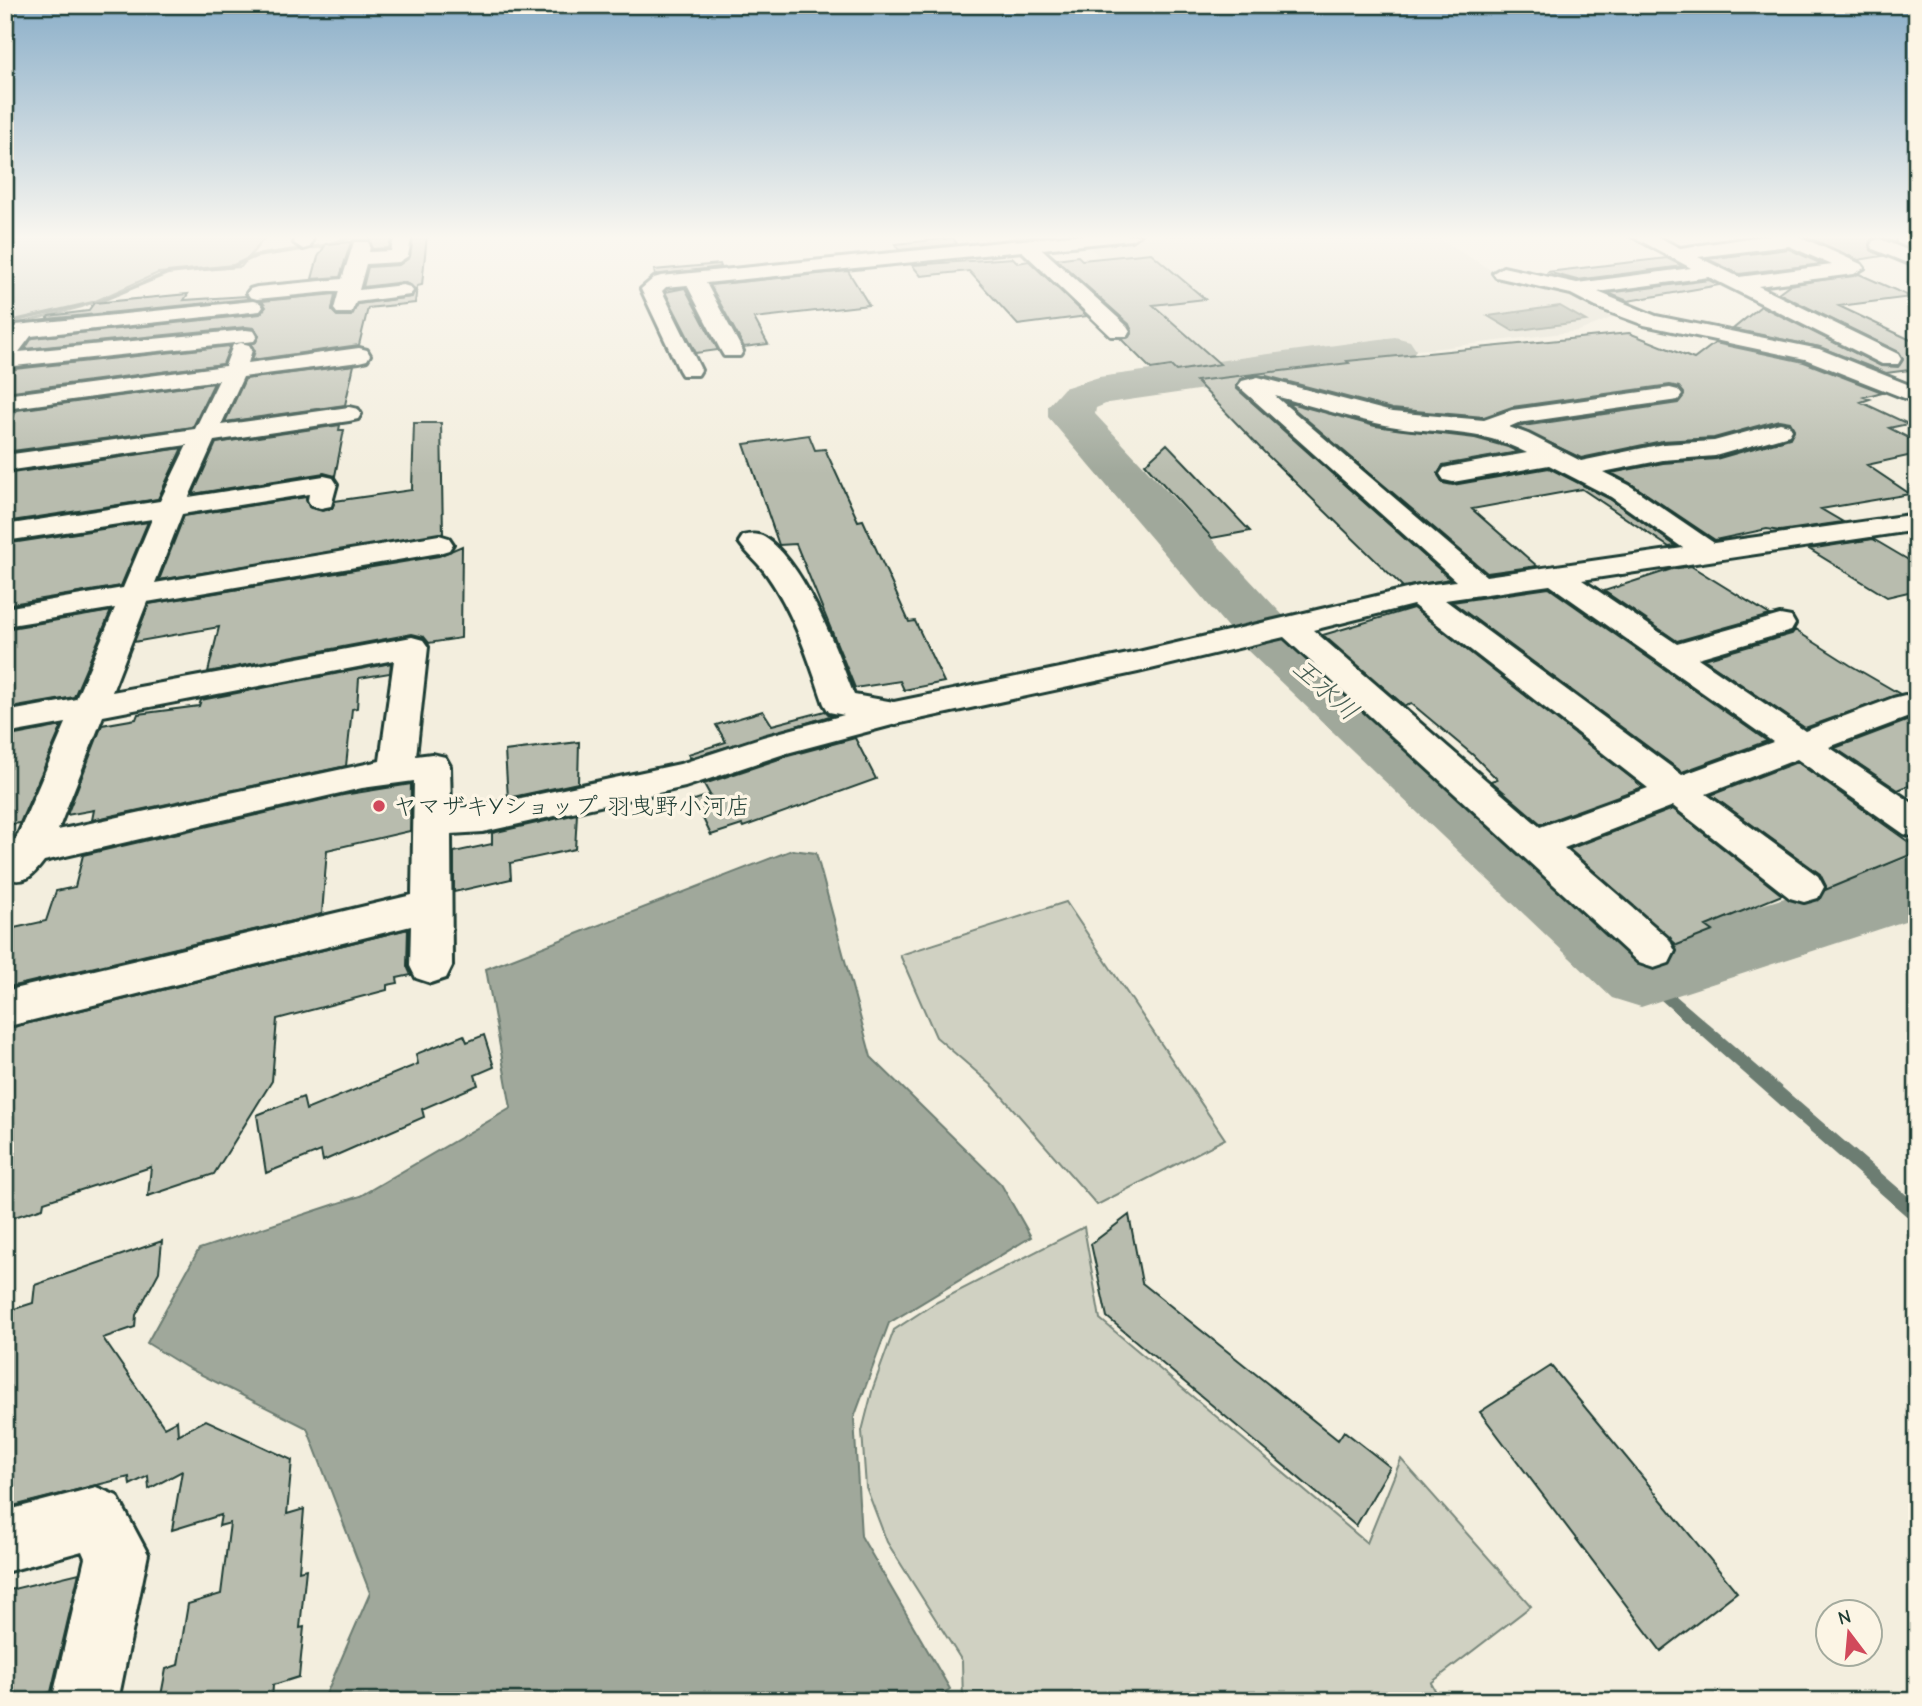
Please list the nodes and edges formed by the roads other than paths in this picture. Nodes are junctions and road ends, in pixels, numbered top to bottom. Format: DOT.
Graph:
graph roads {
  1 [pos="142,315"];
  2 [pos="251,315"];
  3 [pos="663,315"];
  4 [pos="713,315"];
  5 [pos="1101,315"];
  6 [pos="1633,315"];
  7 [pos="1801,315"];
  8 [pos="1119,331"];
  9 [pos="246,336"];
  10 [pos="732,351"];
  11 [pos="359,355"];
  12 [pos="5,358"];
  13 [pos="1905,366"];
  14 [pos="235,370"];
  15 [pos="690,370"];
  16 [pos="1670,395"];
  17 [pos="1917,396"];
  18 [pos="5,402"];
  19 [pos="349,414"];
  20 [pos="1487,428"];
  21 [pos="1780,430"];
  22 [pos="204,435"];
  23 [pos="1554,456"];
  24 [pos="5,463"];
  25 [pos="1579,469"];
  26 [pos="1452,474"];
  27 [pos="321,500"];
  28 [pos="170,509"];
  29 [pos="1917,522"];
  30 [pos="5,533"];
  31 [pos="753,542"];
  32 [pos="439,544"];
  33 [pos="1711,554"];
  34 [pos="1555,575"];
  35 [pos="1480,586"];
  36 [pos="135,595"];
  37 [pos="1419,595"];
  38 [pos="5,617"];
  39 [pos="1780,624"];
  40 [pos="1289,625"];
  41 [pos="1672,656"];
  42 [pos="1905,706"];
  43 [pos="89,707"];
  44 [pos="895,713"];
  45 [pos="5,723"];
  46 [pos="1799,744"];
  47 [pos="396,771"];
  48 [pos="1677,791"];
  49 [pos="432,822"];
  50 [pos="1917,825"];
  51 [pos="1534,844"];
  52 [pos="18,854"];
  53 [pos="5,882"];
  54 [pos="1804,887"];
  55 [pos="431,906"];
  56 [pos="1654,951"];
  57 [pos="430,966"];
  58 [pos="5,1009"];
  59 [pos="5,1542"];
  60 [pos="85,1701"];
  1 -- 12 [label="street"];
  2 -- 9 [label="street"];
  3 -- 15 [label="street"];
  4 -- 10 [label="street"];
  5 -- 8 [label="street"];
  6 -- 17 [label="street"];
  7 -- 13 [label="street"];
  9 -- 12 [label="street"];
  9 -- 14 [label="street"];
  11 -- 14 [label="street"];
  14 -- 18 [label="street"];
  14 -- 22 [label="street"];
  16 -- 20 [label="street"];
  19 -- 22 [label="street"];
  20 -- 23 [label="street"];
  20 -- 35 [label="street"];
  21 -- 25 [label="street"];
  22 -- 24 [label="street"];
  22 -- 28 [label="street"];
  23 -- 25 [label="street"];
  23 -- 26 [label="street"];
  25 -- 33 [label="street"];
  27 -- 28 [label="street"];
  28 -- 30 [label="street"];
  28 -- 36 [label="street"];
  29 -- 33 [label="street"];
  31 -- 44 [label="street"];
  32 -- 36 [label="street"];
  33 -- 34 [label="street"];
  34 -- 35 [label="street"];
  34 -- 41 [label="street"];
  35 -- 37 [label="street"];
  36 -- 38 [label="street"];
  36 -- 43 [label="street"];
  37 -- 40 [label="street"];
  37 -- 48 [label="street"];
  39 -- 41 [label="street"];
  40 -- 44 [label="street"];
  40 -- 51 [label="street"];
  41 -- 46 [label="street"];
  42 -- 46 [label="street"];
  43 -- 45 [label="street"];
  43 -- 47 [label="street"];
  43 -- 52 [label="street"];
  44 -- 49 [label="street"];
  46 -- 48 [label="street"];
  46 -- 50 [label="street"];
  47 -- 49 [label="street"];
  47 -- 52 [label="street"];
  48 -- 51 [label="street"];
  48 -- 54 [label="street"];
  49 -- 55 [label="street"];
  51 -- 56 [label="street"];
  52 -- 53 [label="street"];
  55 -- 57 [label="street"];
  55 -- 58 [label="street"];
  59 -- 60 [label="street"];
}
